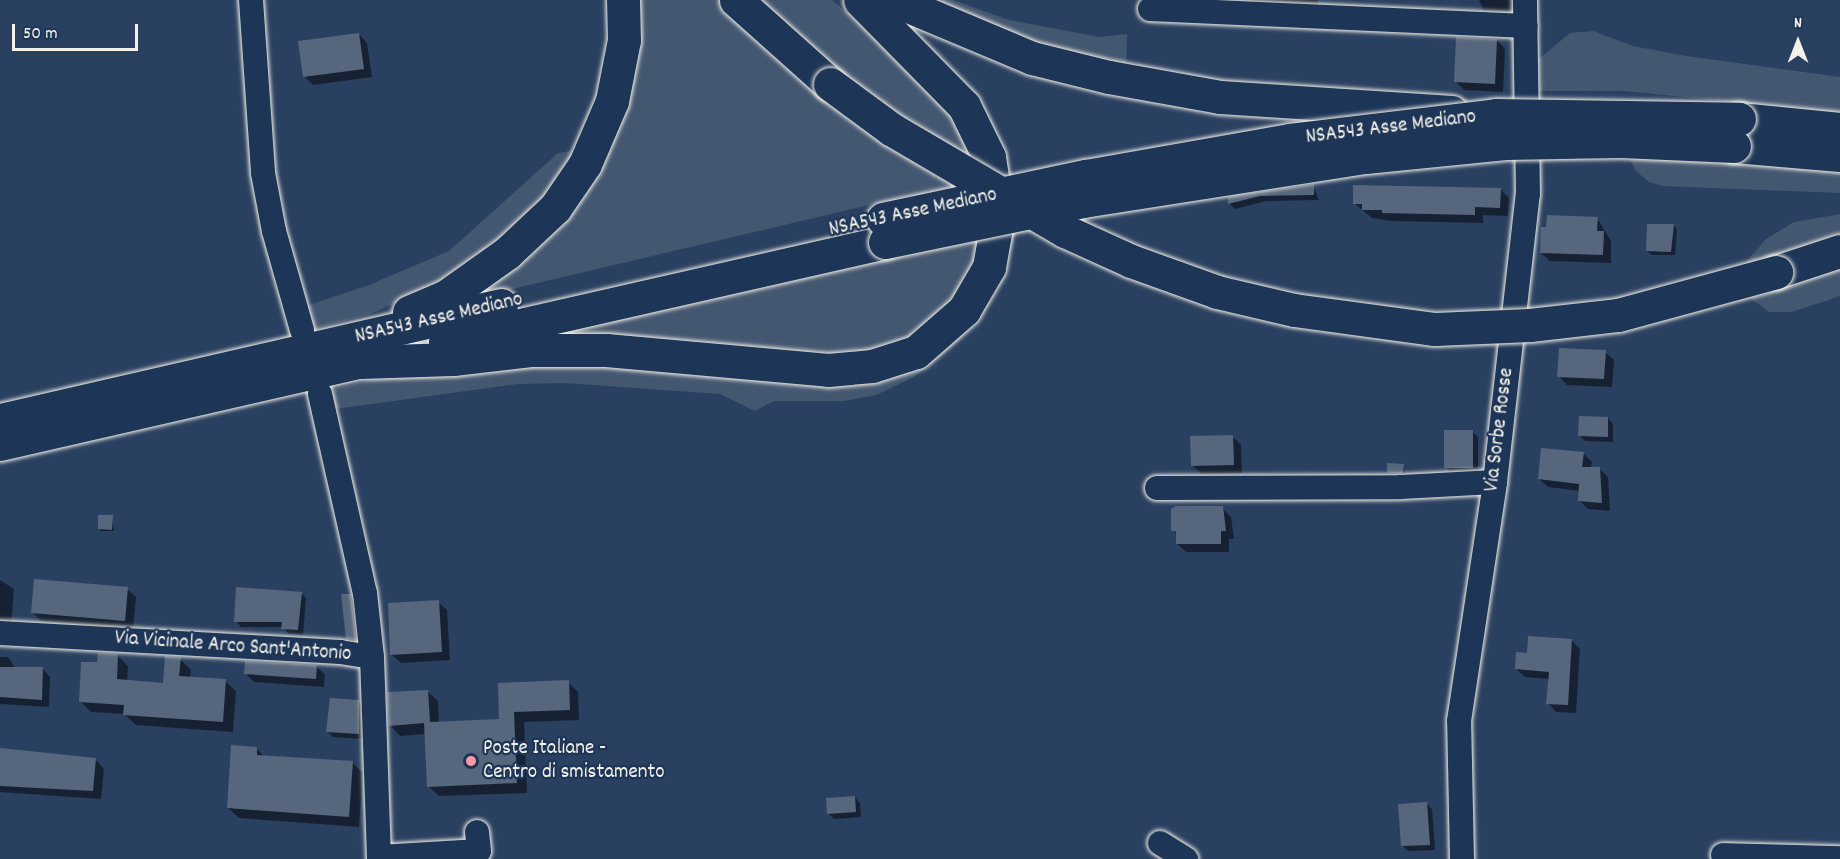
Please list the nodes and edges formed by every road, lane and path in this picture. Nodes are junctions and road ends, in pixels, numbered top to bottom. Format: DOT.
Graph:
graph roads {
  1 [pos="251,0"];
  2 [pos="623,0"];
  3 [pos="736,0"];
  4 [pos="860,0"];
  5 [pos="894,0"];
  6 [pos="1525,0"];
  7 [pos="1150,9"];
  8 [pos="1526,26"];
  9 [pos="1496,115"];
  10 [pos="1840,129"];
  11 [pos="1736,133"];
  12 [pos="1840,156"];
  13 [pos="884,230"];
  14 [pos="1840,251"];
  15 [pos="302,330"];
  16 [pos="351,352"];
  17 [pos="320,394"];
  18 [pos="0,420"];
  19 [pos="0,444"];
  20 [pos="1495,482"];
  21 [pos="1157,488"];
  22 [pos="0,633"];
  23 [pos="372,657"];
  24 [pos="477,832"];
  25 [pos="1160,843"];
  26 [pos="1723,855"];
  27 [pos="379,858"];
  28 [pos="1840,858"];
  29 [pos="1186,859"];
  30 [pos="1462,859"];
  1 -- 15 [label="street"];
  2 -- 16 [label="highway"];
  3 -- 14 [label="highway, bridge"];
  4 -- 16 [label="highway"];
  5 -- 9 [label="highway, bridge"];
  6 -- 8 [label="street, Via Sorbe Rosse"];
  7 -- 8 [label="street"];
  8 -- 20 [label="street, Via Sorbe Rosse"];
  9 -- 11 [label="highway, NSA543 Asse Mediano, bridge"];
  9 -- 13 [label="highway, NSA543 Asse Mediano, bridge"];
  10 -- 11 [label="highway, NSA543 Asse Mediano"];
  11 -- 12 [label="highway, NSA543 Asse Mediano"];
  11 -- 13 [label="highway, NSA543 Asse Mediano, bridge"];
  13 -- 16 [label="highway, NSA543 Asse Mediano"];
  16 -- 18 [label="highway, NSA543 Asse Mediano"];
  16 -- 19 [label="highway, NSA543 Asse Mediano"];
  17 -- 23 [label="street"];
  20 -- 21 [label="street"];
  20 -- 30 [label="street, Via Sorbe Rosse"];
  22 -- 23 [label="street, Via Vicinale Arco Sant'Antonio"];
  23 -- 27 [label="street, Via Vicinale Arco Sant'Antonio"];
  24 -- 27 [label="street"];
  25 -- 29 [label="street"];
  26 -- 28 [label="street"];
}
